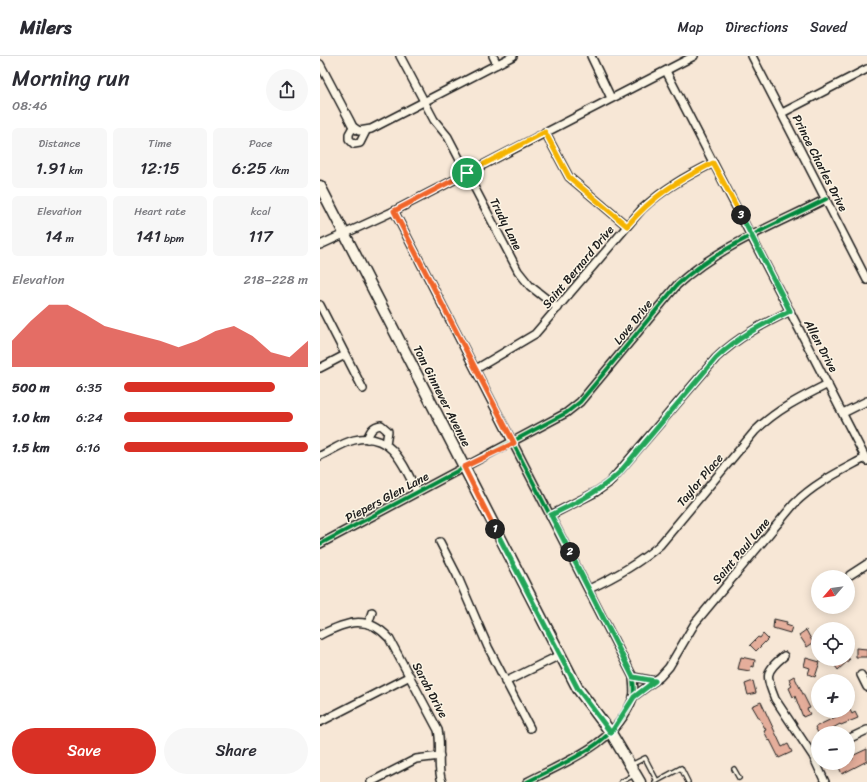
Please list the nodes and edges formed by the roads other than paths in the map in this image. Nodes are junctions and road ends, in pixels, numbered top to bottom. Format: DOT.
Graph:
graph roads {
  1 [pos="400,56"];
  2 [pos="493,56"];
  3 [pos="513,56"];
  4 [pos="591,56"];
  5 [pos="694,56"];
  6 [pos="752,56"];
  7 [pos="320,64"];
  8 [pos="497,64"];
  9 [pos="867,69"];
  10 [pos="666,71"];
  11 [pos="611,98"];
  12 [pos="424,102"];
  13 [pos="782,113"];
  14 [pos="545,132"];
  15 [pos="713,163"];
  16 [pos="467,173"];
  17 [pos="320,186"];
  18 [pos="826,199"];
  19 [pos="394,211"];
  20 [pos="627,226"];
  21 [pos="345,234"];
  22 [pos="752,236"];
  23 [pos="320,246"];
  24 [pos="867,280"];
  25 [pos="320,305"];
  26 [pos="558,308"];
  27 [pos="790,311"];
  28 [pos="345,355"];
  29 [pos="320,368"];
  30 [pos="476,369"];
  31 [pos="828,384"];
  32 [pos="363,389"];
  33 [pos="867,400"];
  34 [pos="843,413"];
  35 [pos="367,439"];
  36 [pos="514,443"];
  37 [pos="386,444"];
  38 [pos="320,456"];
  39 [pos="866,460"];
  40 [pos="464,467"];
  41 [pos="417,492"];
  42 [pos="551,515"];
  43 [pos="440,542"];
  44 [pos="320,544"];
  45 [pos="867,564"];
  46 [pos="855,572"];
  47 [pos="589,589"];
  48 [pos="372,612"];
  49 [pos="368,624"];
  50 [pos="320,635"];
  51 [pos="560,655"];
  52 [pos="784,656"];
  53 [pos="861,674"];
  54 [pos="410,676"];
  55 [pos="633,677"];
  56 [pos="655,681"];
  57 [pos="506,682"];
  58 [pos="867,687"];
  59 [pos="634,697"];
  60 [pos="320,722"];
  61 [pos="530,728"];
  62 [pos="867,730"];
  63 [pos="611,733"];
  64 [pos="855,736"];
  65 [pos="811,749"];
  66 [pos="440,756"];
  67 [pos="734,769"];
  68 [pos="821,770"];
  69 [pos="635,774"];
  70 [pos="739,778"];
  71 [pos="656,781"];
  72 [pos="371,782"];
  73 [pos="442,782"];
  74 [pos="527,782"];
  75 [pos="621,782"];
  76 [pos="688,782"];
  77 [pos="825,782"];
  1 -- 12 [label="street, Trudy Lane"];
  2 -- 8 [label="street"];
  3 -- 8 [label="street"];
  4 -- 11 [label="street"];
  5 -- 10 [label="street"];
  6 -- 13 [label="street, Prince Charles Drive"];
  7 -- 12 [label="street"];
  8 -- 12 [label="street"];
  9 -- 13 [label="street"];
  10 -- 11 [label="street"];
  10 -- 15 [label="street, Allen Drive"];
  11 -- 14 [label="street"];
  12 -- 16 [label="street, Trudy Lane"];
  13 -- 18 [label="street, Prince Charles Drive"];
  14 -- 16 [label="street"];
  14 -- 20 [label="street"];
  15 -- 20 [label="street, Saint Bernard Drive"];
  15 -- 22 [label="street, Allen Drive"];
  16 -- 19 [label="street"];
  16 -- 26 [label="street, Trudy Lane"];
  17 -- 21 [label="main road, Tom Ginnever Avenue"];
  18 -- 22 [label="street, Love Drive"];
  18 -- 24 [label="street, Prince Charles Drive"];
  19 -- 21 [label="street"];
  19 -- 30 [label="street"];
  20 -- 26 [label="street, Saint Bernard Drive"];
  21 -- 23 [label="street"];
  21 -- 40 [label="main road, Tom Ginnever Avenue"];
  22 -- 27 [label="street, Allen Drive"];
  22 -- 36 [label="street, Love Drive"];
  25 -- 28 [label="street"];
  26 -- 30 [label="street, Saint Bernard Drive"];
  27 -- 31 [label="street, Allen Drive"];
  27 -- 42 [label="street"];
  28 -- 29 [label="street"];
  28 -- 32 [label="street"];
  30 -- 36 [label="street"];
  31 -- 34 [label="street, Allen Drive"];
  31 -- 47 [label="street, Taylor Place"];
  33 -- 34 [label="street"];
  34 -- 39 [label="street, Allen Drive"];
  35 -- 37 [label="street"];
  35 -- 37 [label="street"];
  35 -- 38 [label="street"];
  36 -- 40 [label="street, Love Drive"];
  36 -- 42 [label="street"];
  37 -- 41 [label="street"];
  39 -- 56 [label="street, Saint Paul Lane"];
  40 -- 41 [label="street, Piepers Glen Lane"];
  40 -- 51 [label="main road, Tom Ginnever Avenue"];
  41 -- 44 [label="street, Piepers Glen Lane"];
  42 -- 47 [label="street"];
  43 -- 57 [label="street"];
  45 -- 46 [label="street"];
  47 -- 55 [label="street"];
  48 -- 49 [label="street"];
  49 -- 50 [label="street"];
  49 -- 54 [label="street, Sarah Drive"];
  51 -- 57 [label="street"];
  51 -- 63 [label="main road, Tom Ginnever Avenue"];
  52 -- 65 [label="street"];
  53 -- 58 [label="street"];
  54 -- 60 [label="street"];
  54 -- 66 [label="street, Sarah Drive"];
  55 -- 56 [label="street"];
  55 -- 59 [label="street"];
  56 -- 59 [label="street, Saint Paul Lane"];
  57 -- 61 [label="street"];
  59 -- 63 [label="street"];
  62 -- 64 [label="street"];
  63 -- 69 [label="main road, Tom Ginnever Avenue"];
  63 -- 74 [label="street"];
  66 -- 72 [label="street"];
  66 -- 73 [label="street, Sarah Drive"];
  67 -- 70 [label="lane"];
  68 -- 77 [label="street"];
  69 -- 71 [label="lane"];
  69 -- 75 [label="lane"];
  71 -- 76 [label="lane"];
}
